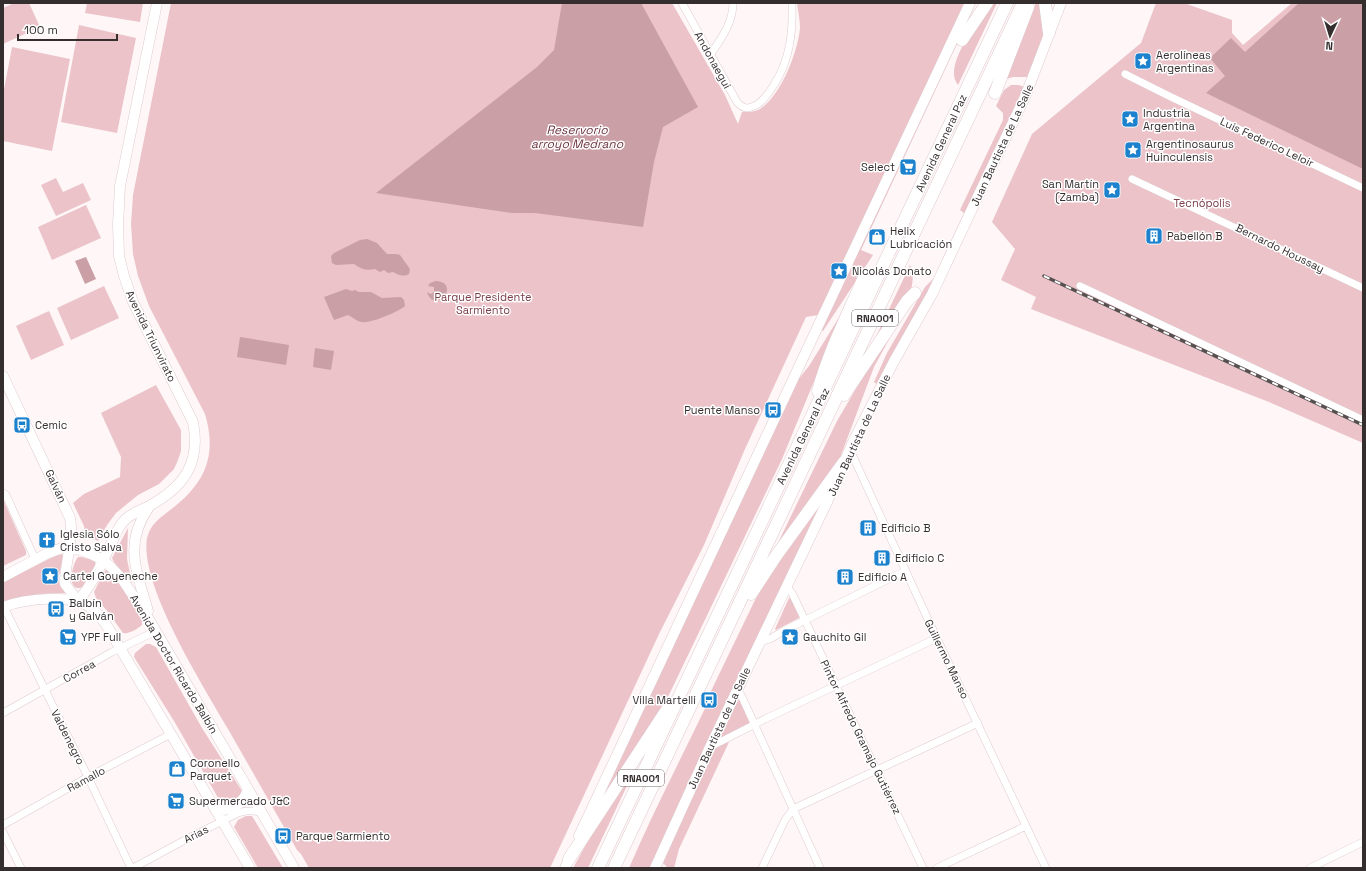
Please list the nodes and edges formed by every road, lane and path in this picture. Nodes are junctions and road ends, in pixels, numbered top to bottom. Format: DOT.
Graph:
graph roads {
  1 [pos="157,3"];
  2 [pos="682,3"];
  3 [pos="733,3"];
  4 [pos="792,3"];
  5 [pos="970,3"];
  6 [pos="987,3"];
  7 [pos="1007,3"];
  8 [pos="1023,3"];
  9 [pos="1030,3"];
  10 [pos="1045,3"];
  11 [pos="1061,3"];
  12 [pos="1049,33"];
  13 [pos="962,40"];
  14 [pos="710,55"];
  15 [pos="1125,74"];
  16 [pos="995,93"];
  17 [pos="1132,178"];
  18 [pos="1363,188"];
  19 [pos="865,275"];
  20 [pos="1080,286"];
  21 [pos="1363,288"];
  22 [pos="915,293"];
  23 [pos="3,376"];
  24 [pos="810,420"];
  25 [pos="1363,420"];
  26 [pos="826,421"];
  27 [pos="850,450"];
  28 [pos="844,462"];
  29 [pos="3,493"];
  30 [pos="149,506"];
  31 [pos="70,548"];
  32 [pos="35,559"];
  33 [pos="103,560"];
  34 [pos="905,571"];
  35 [pos="3,576"];
  36 [pos="786,586"];
  37 [pos="78,601"];
  38 [pos="4,607"];
  39 [pos="805,620"];
  40 [pos="150,621"];
  41 [pos="156,631"];
  42 [pos="726,632"];
  43 [pos="937,638"];
  44 [pos="760,642"];
  45 [pos="120,648"];
  46 [pos="836,686"];
  47 [pos="684,688"];
  48 [pos="45,690"];
  49 [pos="738,690"];
  50 [pos="3,713"];
  51 [pos="978,723"];
  52 [pos="754,725"];
  53 [pos="170,734"];
  54 [pos="710,747"];
  55 [pos="877,769"];
  56 [pos="88,777"];
  57 [pos="248,789"];
  58 [pos="793,809"];
  59 [pos="216,810"];
  60 [pos="262,813"];
  61 [pos="637,819"];
  62 [pos="223,821"];
  63 [pos="3,825"];
  64 [pos="1026,826"];
  65 [pos="3,832"];
  66 [pos="1363,842"];
  67 [pos="567,864"];
  68 [pos="658,867"];
  69 [pos="21,868"];
  70 [pos="132,868"];
  71 [pos="250,868"];
  72 [pos="294,868"];
  73 [pos="598,868"];
  74 [pos="614,868"];
  75 [pos="621,868"];
  76 [pos="762,868"];
  77 [pos="820,868"];
  78 [pos="923,868"];
  79 [pos="937,868"];
  80 [pos="1046,868"];
  81 [pos="1310,868"];
  1 -- 30 [label="street, Avenida Triunvirato"];
  2 -- 14 [label="street, Andonaegui"];
  3 -- 14 [label="street"];
  4 -- 14 [label="street, Andonaegui"];
  5 -- 67 [label="street"];
  6 -- 13 [label="highway"];
  7 -- 24 [label="highway, Avenida General Paz / RNA001"];
  8 -- 26 [label="highway, Avenida General Paz / RNA001"];
  9 -- 16 [label="highway"];
  10 -- 12 [label="highway"];
  11 -- 12 [label="street, Juan Bautista de La Salle"];
  12 -- 27 [label="street, Juan Bautista de La Salle"];
  15 -- 18 [label="street, Luis Federico Leloir"];
  17 -- 21 [label="street, Bernardo Houssay"];
  19 -- 24 [label="highway"];
  20 -- 25 [label="street"];
  22 -- 26 [label="highway"];
  23 -- 31 [label="street, Galván"];
  24 -- 47 [label="highway, Avenida General Paz / RNA001"];
  26 -- 42 [label="highway, Avenida General Paz / RNA001"];
  27 -- 28 [label="street, Juan Bautista de La Salle"];
  27 -- 34 [label="street, Guillermo Manso"];
  28 -- 36 [label="street, Juan Bautista de La Salle"];
  28 -- 42 [label="highway"];
  29 -- 32 [label="street"];
  30 -- 33 [label="street, Avenida Triunvirato"];
  30 -- 40 [label="street, Avenida Triunvirato"];
  31 -- 32 [label="street, Avenida Doctor Ricardo Balbín"];
  31 -- 33 [label="street, Avenida Doctor Ricardo Balbín"];
  31 -- 37 [label="street, Galván"];
  32 -- 35 [label="street, Avenida Doctor Ricardo Balbín"];
  33 -- 37 [label="street, Avenida Triunvirato"];
  33 -- 40 [label="street, Avenida Doctor Ricardo Balbín"];
  34 -- 39 [label="street"];
  34 -- 43 [label="street, Guillermo Manso"];
  36 -- 39 [label="street, Pintor Alfredo Gramajo Gutiérrez"];
  36 -- 44 [label="street, Juan Bautista de La Salle"];
  37 -- 38 [label="street"];
  37 -- 45 [label="street"];
  38 -- 48 [label="street, Valdenegro"];
  39 -- 44 [label="street"];
  39 -- 46 [label="street, Pintor Alfredo Gramajo Gutiérrez"];
  40 -- 41 [label="street, Avenida Doctor Ricardo Balbín"];
  41 -- 45 [label="street, Correa"];
  41 -- 57 [label="street, Avenida Doctor Ricardo Balbín"];
  42 -- 61 [label="highway, Avenida General Paz / RNA001"];
  43 -- 46 [label="street"];
  43 -- 51 [label="street, Guillermo Manso"];
  44 -- 49 [label="street, Juan Bautista de La Salle"];
  45 -- 48 [label="street, Correa"];
  45 -- 53 [label="street"];
  46 -- 52 [label="street"];
  46 -- 55 [label="street, Pintor Alfredo Gramajo Gutiérrez"];
  47 -- 67 [label="highway"];
  47 -- 73 [label="highway, Avenida General Paz / RNA001"];
  48 -- 50 [label="street, Correa"];
  48 -- 56 [label="street, Valdenegro"];
  49 -- 52 [label="street"];
  49 -- 54 [label="street, Juan Bautista de La Salle"];
  51 -- 55 [label="street"];
  51 -- 64 [label="street, Guillermo Manso"];
  52 -- 54 [label="street"];
  52 -- 58 [label="street"];
  53 -- 56 [label="street, Ramallo"];
  53 -- 59 [label="street"];
  54 -- 68 [label="street, Juan Bautista de La Salle"];
  55 -- 58 [label="street"];
  55 -- 78 [label="street, Pintor Alfredo Gramajo Gutiérrez"];
  56 -- 63 [label="street, Ramallo"];
  56 -- 70 [label="street, Valdenegro"];
  57 -- 59 [label="street"];
  57 -- 60 [label="street, Avenida Doctor Ricardo Balbín"];
  58 -- 76 [label="street"];
  58 -- 77 [label="street"];
  59 -- 62 [label="street"];
  60 -- 62 [label="street, Arias"];
  60 -- 72 [label="street, Avenida Doctor Ricardo Balbín"];
  61 -- 74 [label="highway, Avenida General Paz / RNA001"];
  61 -- 75 [label="highway"];
  62 -- 70 [label="street, Arias"];
  62 -- 71 [label="street"];
  64 -- 79 [label="street"];
  64 -- 80 [label="street, Guillermo Manso"];
  65 -- 69 [label="street"];
  66 -- 81 [label="street"];
}
